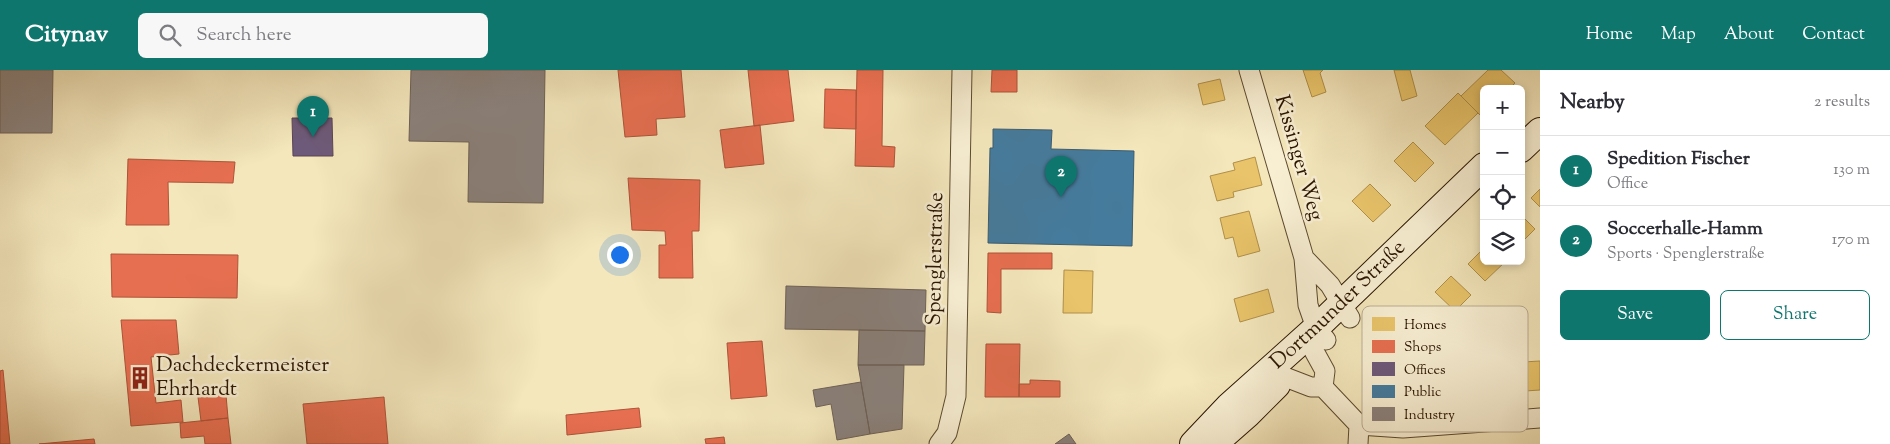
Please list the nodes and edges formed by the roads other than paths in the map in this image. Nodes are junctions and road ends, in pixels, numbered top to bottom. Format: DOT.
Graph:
graph roads {
  1 [pos="962,70"];
  2 [pos="1249,70"];
  3 [pos="1540,112"];
  4 [pos="1525,126"];
  5 [pos="1540,131"];
  6 [pos="1525,146"];
  7 [pos="1480,170"];
  8 [pos="1480,190"];
  9 [pos="1304,258"];
  10 [pos="1346,311"];
  11 [pos="1319,340"];
  12 [pos="1285,377"];
  13 [pos="1323,387"];
  14 [pos="1378,432"];
  15 [pos="1358,435"];
  16 [pos="939,444"];
  17 [pos="1192,444"];
  18 [pos="1214,444"];
  1 -- 16 [label="street, Spenglerstraße"];
  2 -- 9 [label="street, Kissinger Weg"];
  3 -- 4 [label="main road"];
  5 -- 6 [label="main road"];
  7 -- 10 [label="main road, Dortmunder Straße"];
  8 -- 10 [label="main road, Dortmunder Straße"];
  9 -- 10 [label="street, Kissinger Weg"];
  9 -- 11 [label="street, Kissinger Weg"];
  10 -- 11 [label="main road, Dortmunder Straße"];
  11 -- 12 [label="main road, Dortmunder Straße"];
  11 -- 13 [label="street, Kissinger Weg"];
  11 -- 17 [label="main road, Dortmunder Straße"];
  12 -- 13 [label="street"];
  12 -- 18 [label="main road, Dortmunder Straße"];
  13 -- 15 [label="street"];
  14 -- 15 [label="street"];
}
